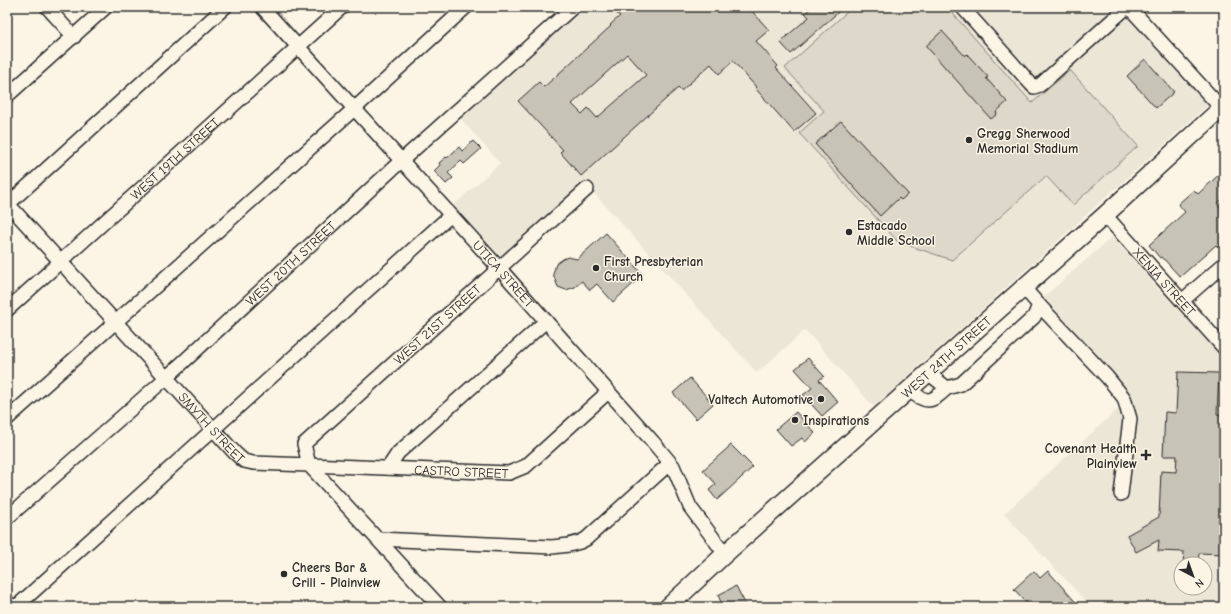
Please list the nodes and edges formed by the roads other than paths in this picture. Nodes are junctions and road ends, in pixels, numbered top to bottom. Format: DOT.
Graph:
graph roads {
  1 [pos="47,7"];
  2 [pos="106,7"];
  3 [pos="225,7"];
  4 [pos="262,7"];
  5 [pos="342,7"];
  6 [pos="466,7"];
  7 [pos="573,7"];
  8 [pos="962,7"];
  9 [pos="1128,7"];
  10 [pos="74,37"];
  11 [pos="298,47"];
  12 [pos="7,96"];
  13 [pos="1223,108"];
  14 [pos="354,109"];
  15 [pos="401,161"];
  16 [pos="587,189"];
  17 [pos="7,204"];
  18 [pos="451,215"];
  19 [pos="1105,215"];
  20 [pos="60,262"];
  21 [pos="1223,266"];
  22 [pos="499,268"];
  23 [pos="1024,288"];
  24 [pos="1182,301"];
  25 [pos="1039,305"];
  26 [pos="7,310"];
  27 [pos="546,321"];
  28 [pos="115,322"];
  29 [pos="1224,348"];
  30 [pos="928,373"];
  31 [pos="166,378"];
  32 [pos="948,388"];
  33 [pos="909,390"];
  34 [pos="608,392"];
  35 [pos="7,419"];
  36 [pos="213,430"];
  37 [pos="670,463"];
  38 [pos="309,465"];
  39 [pos="388,468"];
  40 [pos="1121,494"];
  41 [pos="7,518"];
  42 [pos="378,540"];
  43 [pos="725,554"];
  44 [pos="7,606"];
  45 [pos="12,607"];
  46 [pos="16,607"];
  47 [pos="440,607"];
  48 [pos="668,607"];
  1 -- 10 [label="street"];
  2 -- 10 [label="street"];
  3 -- 17 [label="street"];
  4 -- 11 [label="street, UTICA STREET"];
  5 -- 11 [label="street, WEST 19TH STREET"];
  6 -- 14 [label="street"];
  7 -- 15 [label="street, WEST 20TH STREET"];
  8 -- 9 [label="street"];
  9 -- 13 [label="street"];
  10 -- 12 [label="street"];
  11 -- 14 [label="street, UTICA STREET"];
  11 -- 20 [label="street, WEST 19TH STREET"];
  13 -- 19 [label="main road, WEST 24TH STREET"];
  14 -- 15 [label="street, UTICA STREET"];
  14 -- 28 [label="street"];
  15 -- 18 [label="street, UTICA STREET"];
  15 -- 31 [label="street, WEST 20TH STREET"];
  16 -- 22 [label="street, WEST 21ST STREET"];
  17 -- 20 [label="street, SMYTH STREET"];
  18 -- 22 [label="street, UTICA STREET"];
  18 -- 36 [label="street"];
  19 -- 23 [label="main road, WEST 24TH STREET"];
  19 -- 24 [label="street, XENIA STREET"];
  20 -- 26 [label="street, WEST 19TH STREET"];
  20 -- 28 [label="street, SMYTH STREET"];
  21 -- 24 [label="street"];
  22 -- 27 [label="street, UTICA STREET"];
  22 -- 38 [label="street, WEST 21ST STREET"];
  23 -- 25 [label="street"];
  23 -- 30 [label="main road, WEST 24TH STREET"];
  24 -- 29 [label="street, XENIA STREET"];
  25 -- 32 [label="street"];
  25 -- 40 [label="street"];
  27 -- 34 [label="street, UTICA STREET"];
  27 -- 39 [label="street"];
  28 -- 31 [label="street, SMYTH STREET"];
  28 -- 35 [label="street"];
  30 -- 32 [label="street"];
  30 -- 33 [label="main road, WEST 24TH STREET"];
  31 -- 36 [label="street, SMYTH STREET"];
  31 -- 41 [label="street, WEST 20TH STREET"];
  32 -- 33 [label="street"];
  33 -- 43 [label="main road, WEST 24TH STREET"];
  34 -- 37 [label="street, UTICA STREET"];
  34 -- 39 [label="street, CASTRO STREET"];
  36 -- 38 [label="street, SMYTH STREET"];
  36 -- 46 [label="street"];
  37 -- 42 [label="street"];
  37 -- 43 [label="street, UTICA STREET"];
  38 -- 39 [label="street, CASTRO STREET"];
  38 -- 42 [label="street"];
  42 -- 47 [label="street"];
  43 -- 48 [label="main road, WEST 24TH STREET"];
  44 -- 45 [label="main road"];
}
